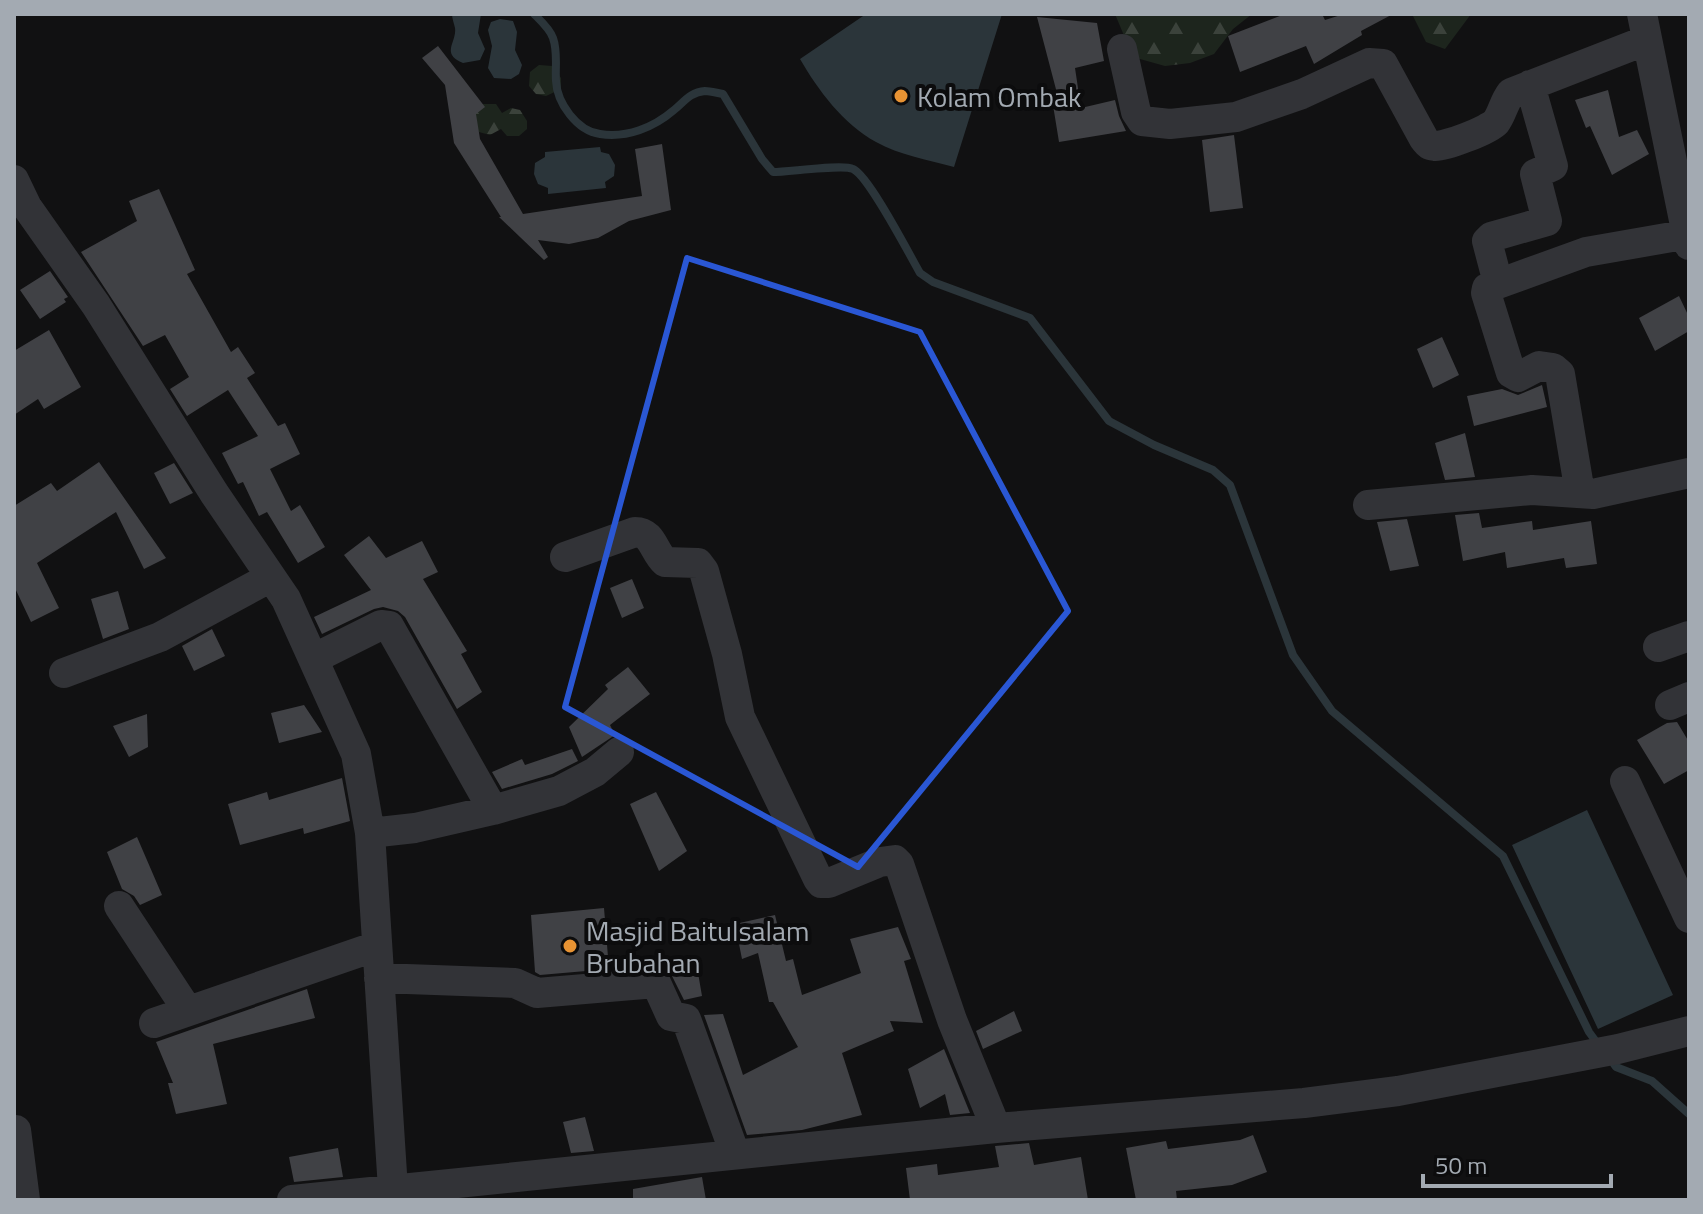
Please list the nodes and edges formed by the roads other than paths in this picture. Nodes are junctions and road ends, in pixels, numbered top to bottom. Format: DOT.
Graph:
graph roads {
  1 [pos="1645,27"];
  2 [pos="1122,49"];
  3 [pos="1530,85"];
  4 [pos="14,180"];
  5 [pos="1688,238"];
  6 [pos="1498,283"];
  7 [pos="1689,473"];
  8 [pos="1580,493"];
  9 [pos="1368,505"];
  10 [pos="565,557"];
  11 [pos="271,577"];
  12 [pos="1689,636"];
  13 [pos="1658,647"];
  14 [pos="313,659"];
  15 [pos="64,673"];
  16 [pos="619,752"];
  17 [pos="1625,781"];
  18 [pos="493,810"];
  19 [pos="370,833"];
  20 [pos="119,906"];
  21 [pos="1689,918"];
  22 [pos="377,946"];
  23 [pos="379,978"];
  24 [pos="188,1011"];
  25 [pos="154,1023"];
  26 [pos="1689,1031"];
  27 [pos="996,1128"];
  28 [pos="16,1130"];
  29 [pos="735,1154"];
  30 [pos="395,1195"];
  31 [pos="25,1200"];
  32 [pos="292,1200"];
  1 -- 3 [label="street"];
  1 -- 5 [label="street"];
  2 -- 3 [label="street"];
  3 -- 6 [label="street"];
  4 -- 11 [label="street"];
  5 -- 6 [label="street"];
  6 -- 8 [label="street"];
  7 -- 8 [label="street"];
  8 -- 9 [label="street"];
  10 -- 27 [label="street"];
  11 -- 14 [label="street"];
  11 -- 15 [label="street"];
  12 -- 13 [label="street"];
  14 -- 18 [label="street"];
  14 -- 19 [label="street"];
  16 -- 18 [label="street"];
  17 -- 21 [label="street"];
  18 -- 19 [label="street"];
  19 -- 22 [label="street"];
  20 -- 24 [label="street"];
  22 -- 23 [label="street"];
  22 -- 24 [label="street"];
  23 -- 29 [label="street"];
  23 -- 30 [label="street"];
  24 -- 25 [label="street"];
  26 -- 27 [label="street"];
  27 -- 29 [label="street"];
  28 -- 31 [label="street"];
  29 -- 30 [label="street"];
  30 -- 32 [label="street"];
}
